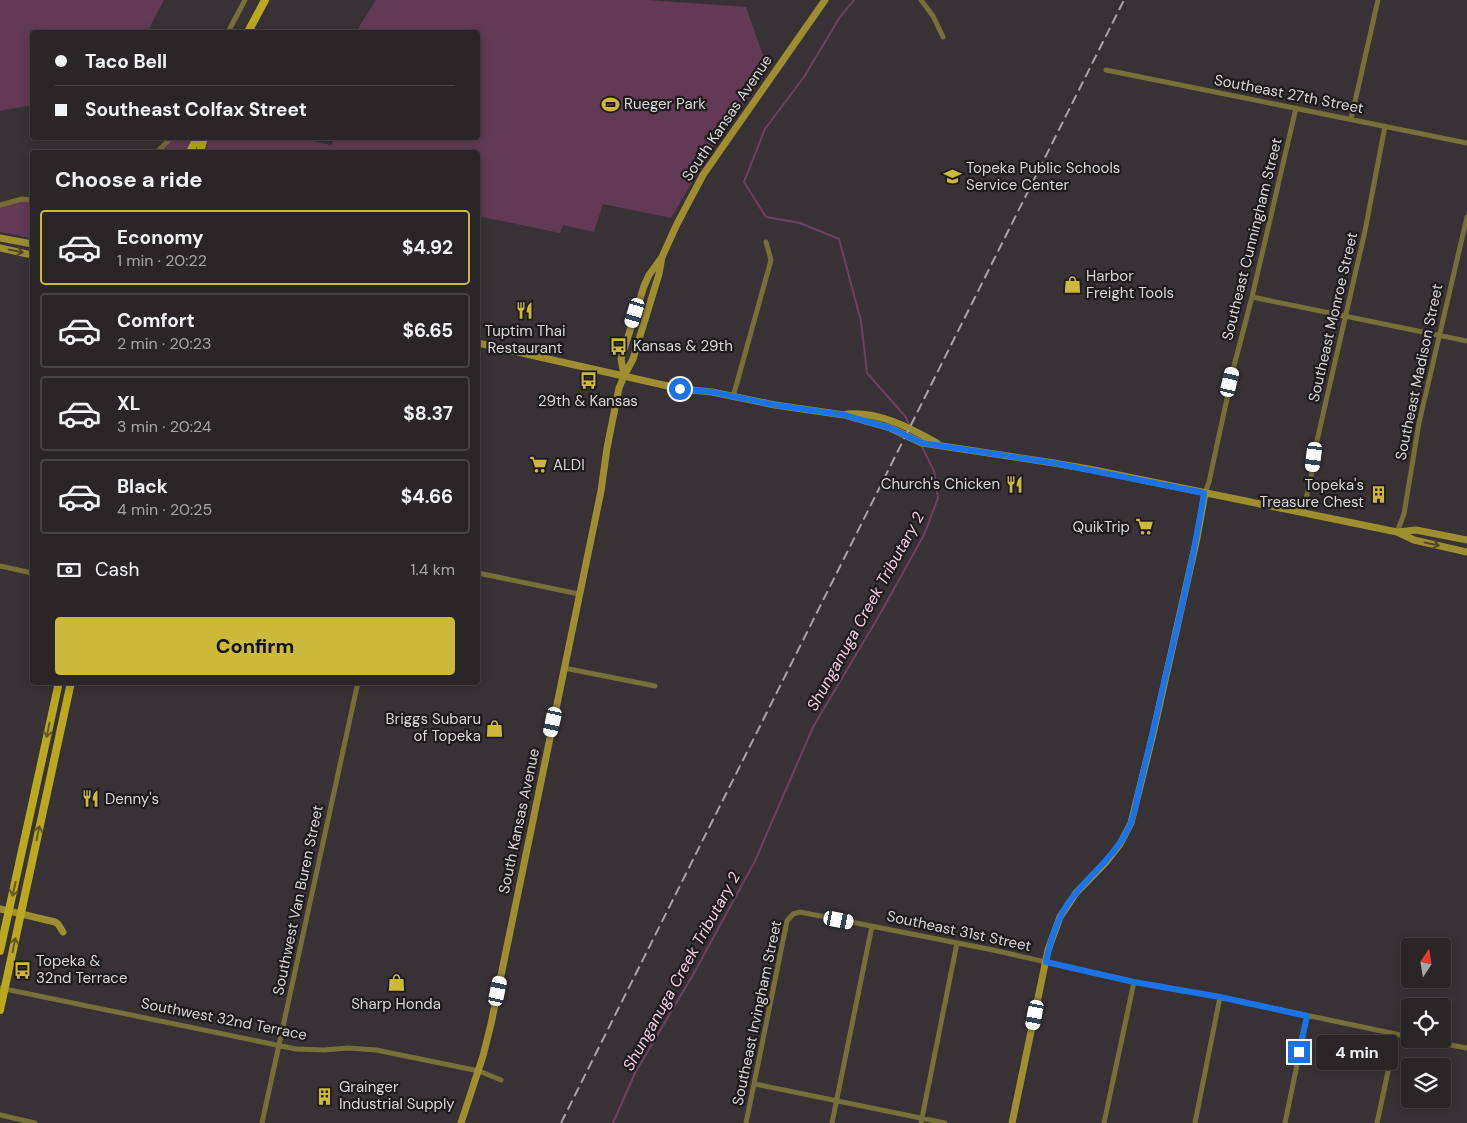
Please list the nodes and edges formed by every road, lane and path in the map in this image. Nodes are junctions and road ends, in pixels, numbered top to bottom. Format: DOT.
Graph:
graph roads {
  1 [pos="245,0"];
  2 [pos="265,0"];
  3 [pos="825,0"];
  4 [pos="1378,0"];
  5 [pos="923,2"];
  6 [pos="229,30"];
  7 [pos="249,30"];
  8 [pos="943,37"];
  9 [pos="1106,70"];
  10 [pos="1296,108"];
  11 [pos="1351,119"];
  12 [pos="1385,126"];
  13 [pos="169,140"];
  14 [pos="1467,143"];
  15 [pos="159,150"];
  16 [pos="30,200"];
  17 [pos="0,206"];
  18 [pos="1467,217"];
  19 [pos="0,238"];
  20 [pos="766,242"];
  21 [pos="30,244"];
  22 [pos="0,248"];
  23 [pos="30,255"];
  24 [pos="662,257"];
  25 [pos="1252,297"];
  26 [pos="1345,316"];
  27 [pos="1440,335"];
  28 [pos="480,342"];
  29 [pos="1467,342"];
  30 [pos="624,376"];
  31 [pos="733,397"];
  32 [pos="1204,493"];
  33 [pos="1303,513"];
  34 [pos="1398,532"];
  35 [pos="1467,540"];
  36 [pos="1467,552"];
  37 [pos="0,566"];
  38 [pos="30,573"];
  39 [pos="480,574"];
  40 [pos="579,594"];
  41 [pos="564,668"];
  42 [pos="58,685"];
  43 [pos="71,685"];
  44 [pos="357,685"];
  45 [pos="655,686"];
  46 [pos="44,751"];
  47 [pos="56,754"];
  48 [pos="31,810"];
  49 [pos="42,813"];
  50 [pos="0,909"];
  51 [pos="9,910"];
  52 [pos="796,912"];
  53 [pos="20,914"];
  54 [pos="872,926"];
  55 [pos="63,932"];
  56 [pos="957,943"];
  57 [pos="0,951"];
  58 [pos="1046,962"];
  59 [pos="1134,982"];
  60 [pos="2,989"];
  61 [pos="1220,997"];
  62 [pos="0,1010"];
  63 [pos="1307,1016"];
  64 [pos="1396,1034"];
  65 [pos="1401,1035"];
  66 [pos="1451,1045"];
  67 [pos="279,1046"];
  68 [pos="1467,1048"];
  69 [pos="478,1071"];
  70 [pos="501,1080"];
  71 [pos="755,1084"];
  72 [pos="837,1101"];
  73 [pos="0,1115"];
  74 [pos="922,1121"];
  75 [pos="35,1123"];
  76 [pos="262,1123"];
  77 [pos="461,1123"];
  78 [pos="746,1123"];
  79 [pos="832,1123"];
  80 [pos="945,1123"];
  81 [pos="1012,1123"];
  82 [pos="1104,1123"];
  83 [pos="1195,1123"];
  84 [pos="1285,1123"];
  85 [pos="1377,1123"];
  1 -- 6 [label="street"];
  2 -- 7 [label="main road"];
  3 -- 24 [label="main road, South Kansas Avenue"];
  4 -- 11 [label="street"];
  5 -- 8 [label="street"];
  9 -- 10 [label="street, Southeast 27th Street"];
  10 -- 11 [label="street, Southeast 27th Street"];
  10 -- 25 [label="street, Southeast Cunningham Street"];
  11 -- 12 [label="street, Southeast 27th Street"];
  12 -- 14 [label="street, Southeast 27th Street"];
  12 -- 26 [label="street, Southeast Monroe Street"];
  13 -- 15 [label="street"];
  16 -- 17 [label="street"];
  18 -- 27 [label="street, Southeast Madison Street"];
  19 -- 21 [label="main road"];
  20 -- 31 [label="street"];
  22 -- 23 [label="main road, one-way"];
  24 -- 30 [label="main road, South Kansas Avenue"];
  24 -- 30 [label="main road, South Kansas Avenue"];
  25 -- 26 [label="street"];
  25 -- 32 [label="street, Southeast Cunningham Street"];
  26 -- 27 [label="street"];
  26 -- 33 [label="street, Southeast Monroe Street"];
  27 -- 29 [label="street"];
  27 -- 34 [label="street, Southeast Madison Street"];
  28 -- 30 [label="main road"];
  30 -- 31 [label="main road"];
  30 -- 40 [label="main road, South Kansas Avenue"];
  31 -- 32 [label="main road"];
  32 -- 33 [label="main road"];
  32 -- 58 [label="main road"];
  33 -- 34 [label="main road"];
  34 -- 35 [label="main road"];
  34 -- 36 [label="main road, one-way"];
  37 -- 38 [label="street"];
  39 -- 40 [label="street"];
  40 -- 41 [label="main road, South Kansas Avenue"];
  41 -- 45 [label="street"];
  41 -- 69 [label="main road, South Kansas Avenue"];
  42 -- 46 [label="main road, one-way"];
  43 -- 47 [label="main road"];
  44 -- 67 [label="street, Southwest Van Buren Street"];
  46 -- 47 [label="main road"];
  46 -- 48 [label="main road"];
  47 -- 49 [label="main road"];
  48 -- 49 [label="main road"];
  48 -- 51 [label="main road, one-way"];
  53 -- 49 [label="main road, one-way"];
  50 -- 51 [label="main road"];
  51 -- 53 [label="main road"];
  51 -- 57 [label="main road"];
  52 -- 54 [label="street, Southeast 31st Street"];
  52 -- 71 [label="street, Southeast Irvingham Street"];
  53 -- 55 [label="main road"];
  60 -- 53 [label="main road, one-way"];
  54 -- 56 [label="street, Southeast 31st Street"];
  54 -- 72 [label="street"];
  56 -- 58 [label="street, Southeast 31st Street"];
  56 -- 74 [label="street"];
  58 -- 59 [label="street, Southeast 31st Street"];
  58 -- 81 [label="main road"];
  59 -- 61 [label="street, Southeast 31st Street"];
  59 -- 82 [label="street"];
  60 -- 62 [label="main road"];
  60 -- 67 [label="street, Southwest 32nd Terrace"];
  61 -- 63 [label="street, Southeast 31st Street"];
  61 -- 83 [label="street"];
  63 -- 64 [label="street, Southeast 31st Street"];
  63 -- 84 [label="street"];
  64 -- 65 [label="street, Southeast 31st Street"];
  64 -- 85 [label="street"];
  66 -- 68 [label="street"];
  67 -- 69 [label="street, Southwest 32nd Terrace"];
  67 -- 76 [label="street, Southwest Van Buren Street"];
  69 -- 70 [label="street, Southwest 32nd Terrace"];
  69 -- 77 [label="main road, South Kansas Avenue"];
  71 -- 72 [label="street"];
  71 -- 78 [label="street, Southeast Irvingham Street"];
  72 -- 74 [label="street"];
  72 -- 79 [label="street"];
  73 -- 75 [label="street"];
  74 -- 80 [label="street"];
}
